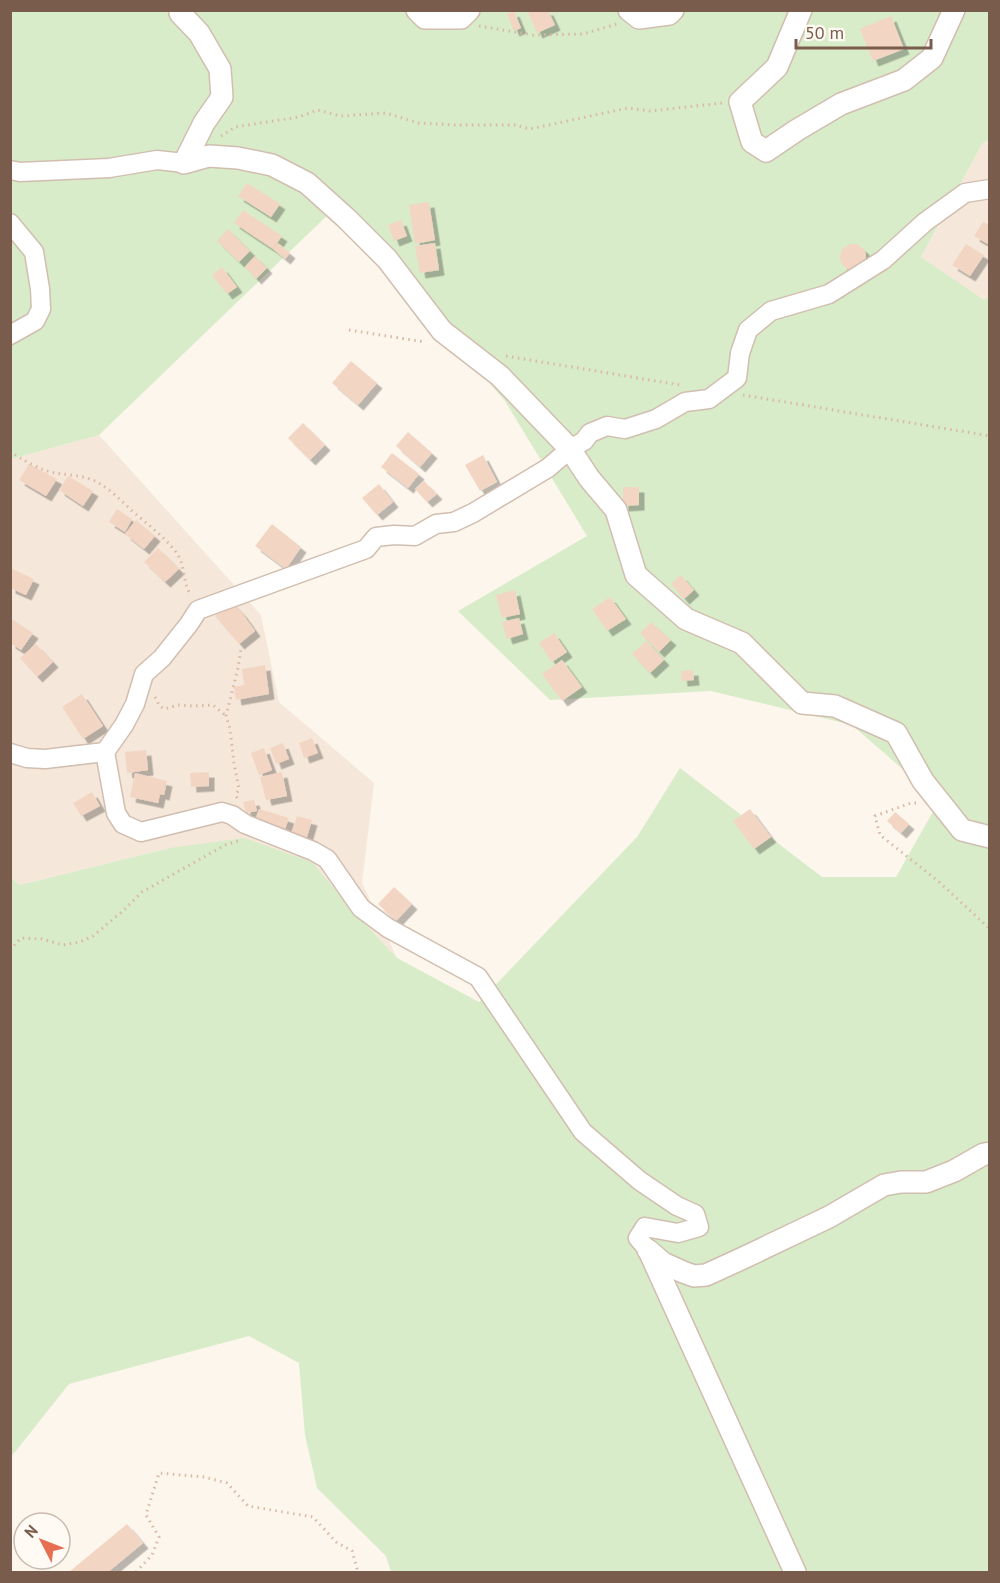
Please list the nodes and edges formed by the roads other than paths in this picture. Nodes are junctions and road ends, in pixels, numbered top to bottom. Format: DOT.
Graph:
graph roads {
  1 [pos="180,10"];
  2 [pos="417,10"];
  3 [pos="673,10"];
  4 [pos="801,10"];
  5 [pos="954,10"];
  6 [pos="465,14"];
  7 [pos="634,14"];
  8 [pos="184,163"];
  9 [pos="10,170"];
  10 [pos="990,189"];
  11 [pos="10,223"];
  12 [pos="10,335"];
  13 [pos="570,449"];
  14 [pos="105,752"];
  15 [pos="10,753"];
  16 [pos="990,837"];
  17 [pos="990,1153"];
  18 [pos="648,1250"];
  19 [pos="795,1572"];
  1 -- 8 [label="street"];
  2 -- 6 [label="street"];
  3 -- 7 [label="street"];
  4 -- 5 [label="street"];
  8 -- 9 [label="street"];
  8 -- 13 [label="street"];
  10 -- 13 [label="street"];
  11 -- 12 [label="street"];
  13 -- 14 [label="street"];
  13 -- 16 [label="street"];
  14 -- 15 [label="street"];
  14 -- 18 [label="street"];
  17 -- 18 [label="street"];
  18 -- 19 [label="street"];
}
